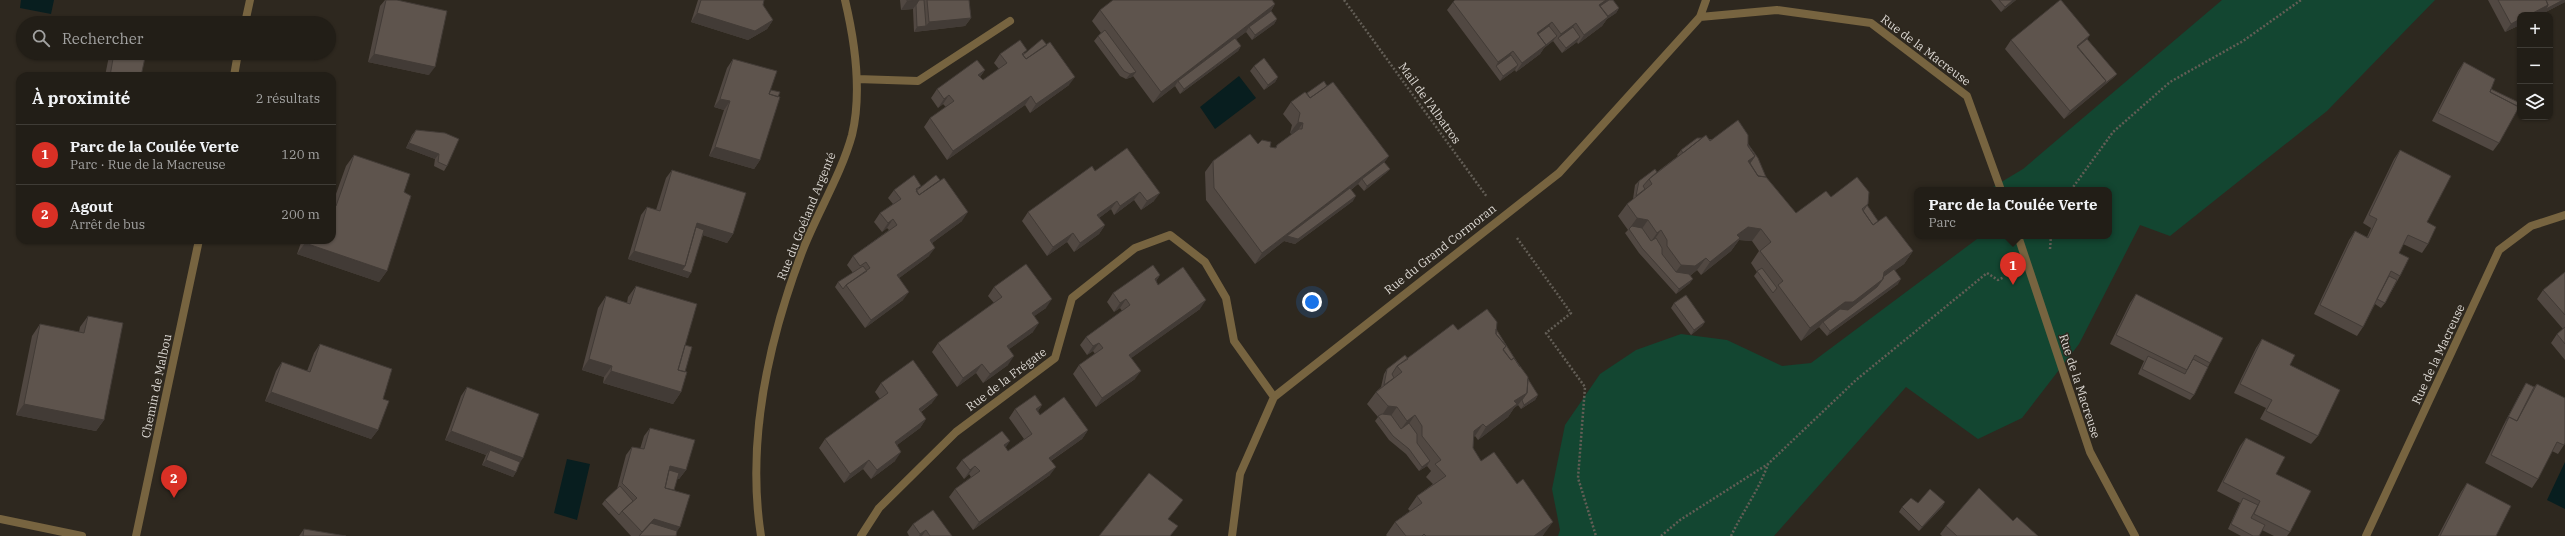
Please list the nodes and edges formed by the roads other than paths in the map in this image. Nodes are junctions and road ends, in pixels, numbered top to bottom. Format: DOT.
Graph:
graph roads {
  1 [pos="250,0"];
  2 [pos="845,0"];
  3 [pos="1706,0"];
  4 [pos="247,16"];
  5 [pos="1700,17"];
  6 [pos="1010,20"];
  7 [pos="237,60"];
  8 [pos="235,72"];
  9 [pos="857,79"];
  10 [pos="2000,187"];
  11 [pos="2565,215"];
  12 [pos="2019,239"];
  13 [pos="198,244"];
  14 [pos="1274,397"];
  15 [pos="0,519"];
  16 [pos="82,536"];
  17 [pos="136,536"];
  18 [pos="761,536"];
  19 [pos="861,536"];
  20 [pos="1232,536"];
  21 [pos="2136,536"];
  22 [pos="2366,536"];
  1 -- 4 [label="street"];
  2 -- 9 [label="street, Rue du Goéland Argenté"];
  3 -- 5 [label="street, Rue du Grand Cormoran"];
  5 -- 10 [label="street, Rue de la Macreuse"];
  5 -- 14 [label="street, Rue du Grand Cormoran"];
  6 -- 9 [label="street"];
  7 -- 8 [label="street"];
  9 -- 18 [label="street, Rue du Goéland Argenté"];
  11 -- 22 [label="street, Rue de la Macreuse"];
  12 -- 21 [label="street, Rue de la Macreuse"];
  13 -- 17 [label="street, Chemin de Malbou"];
  14 -- 19 [label="street, Rue de la Frégate"];
  14 -- 20 [label="street, Rue du Grand Cormoran"];
  15 -- 16 [label="street"];
}
